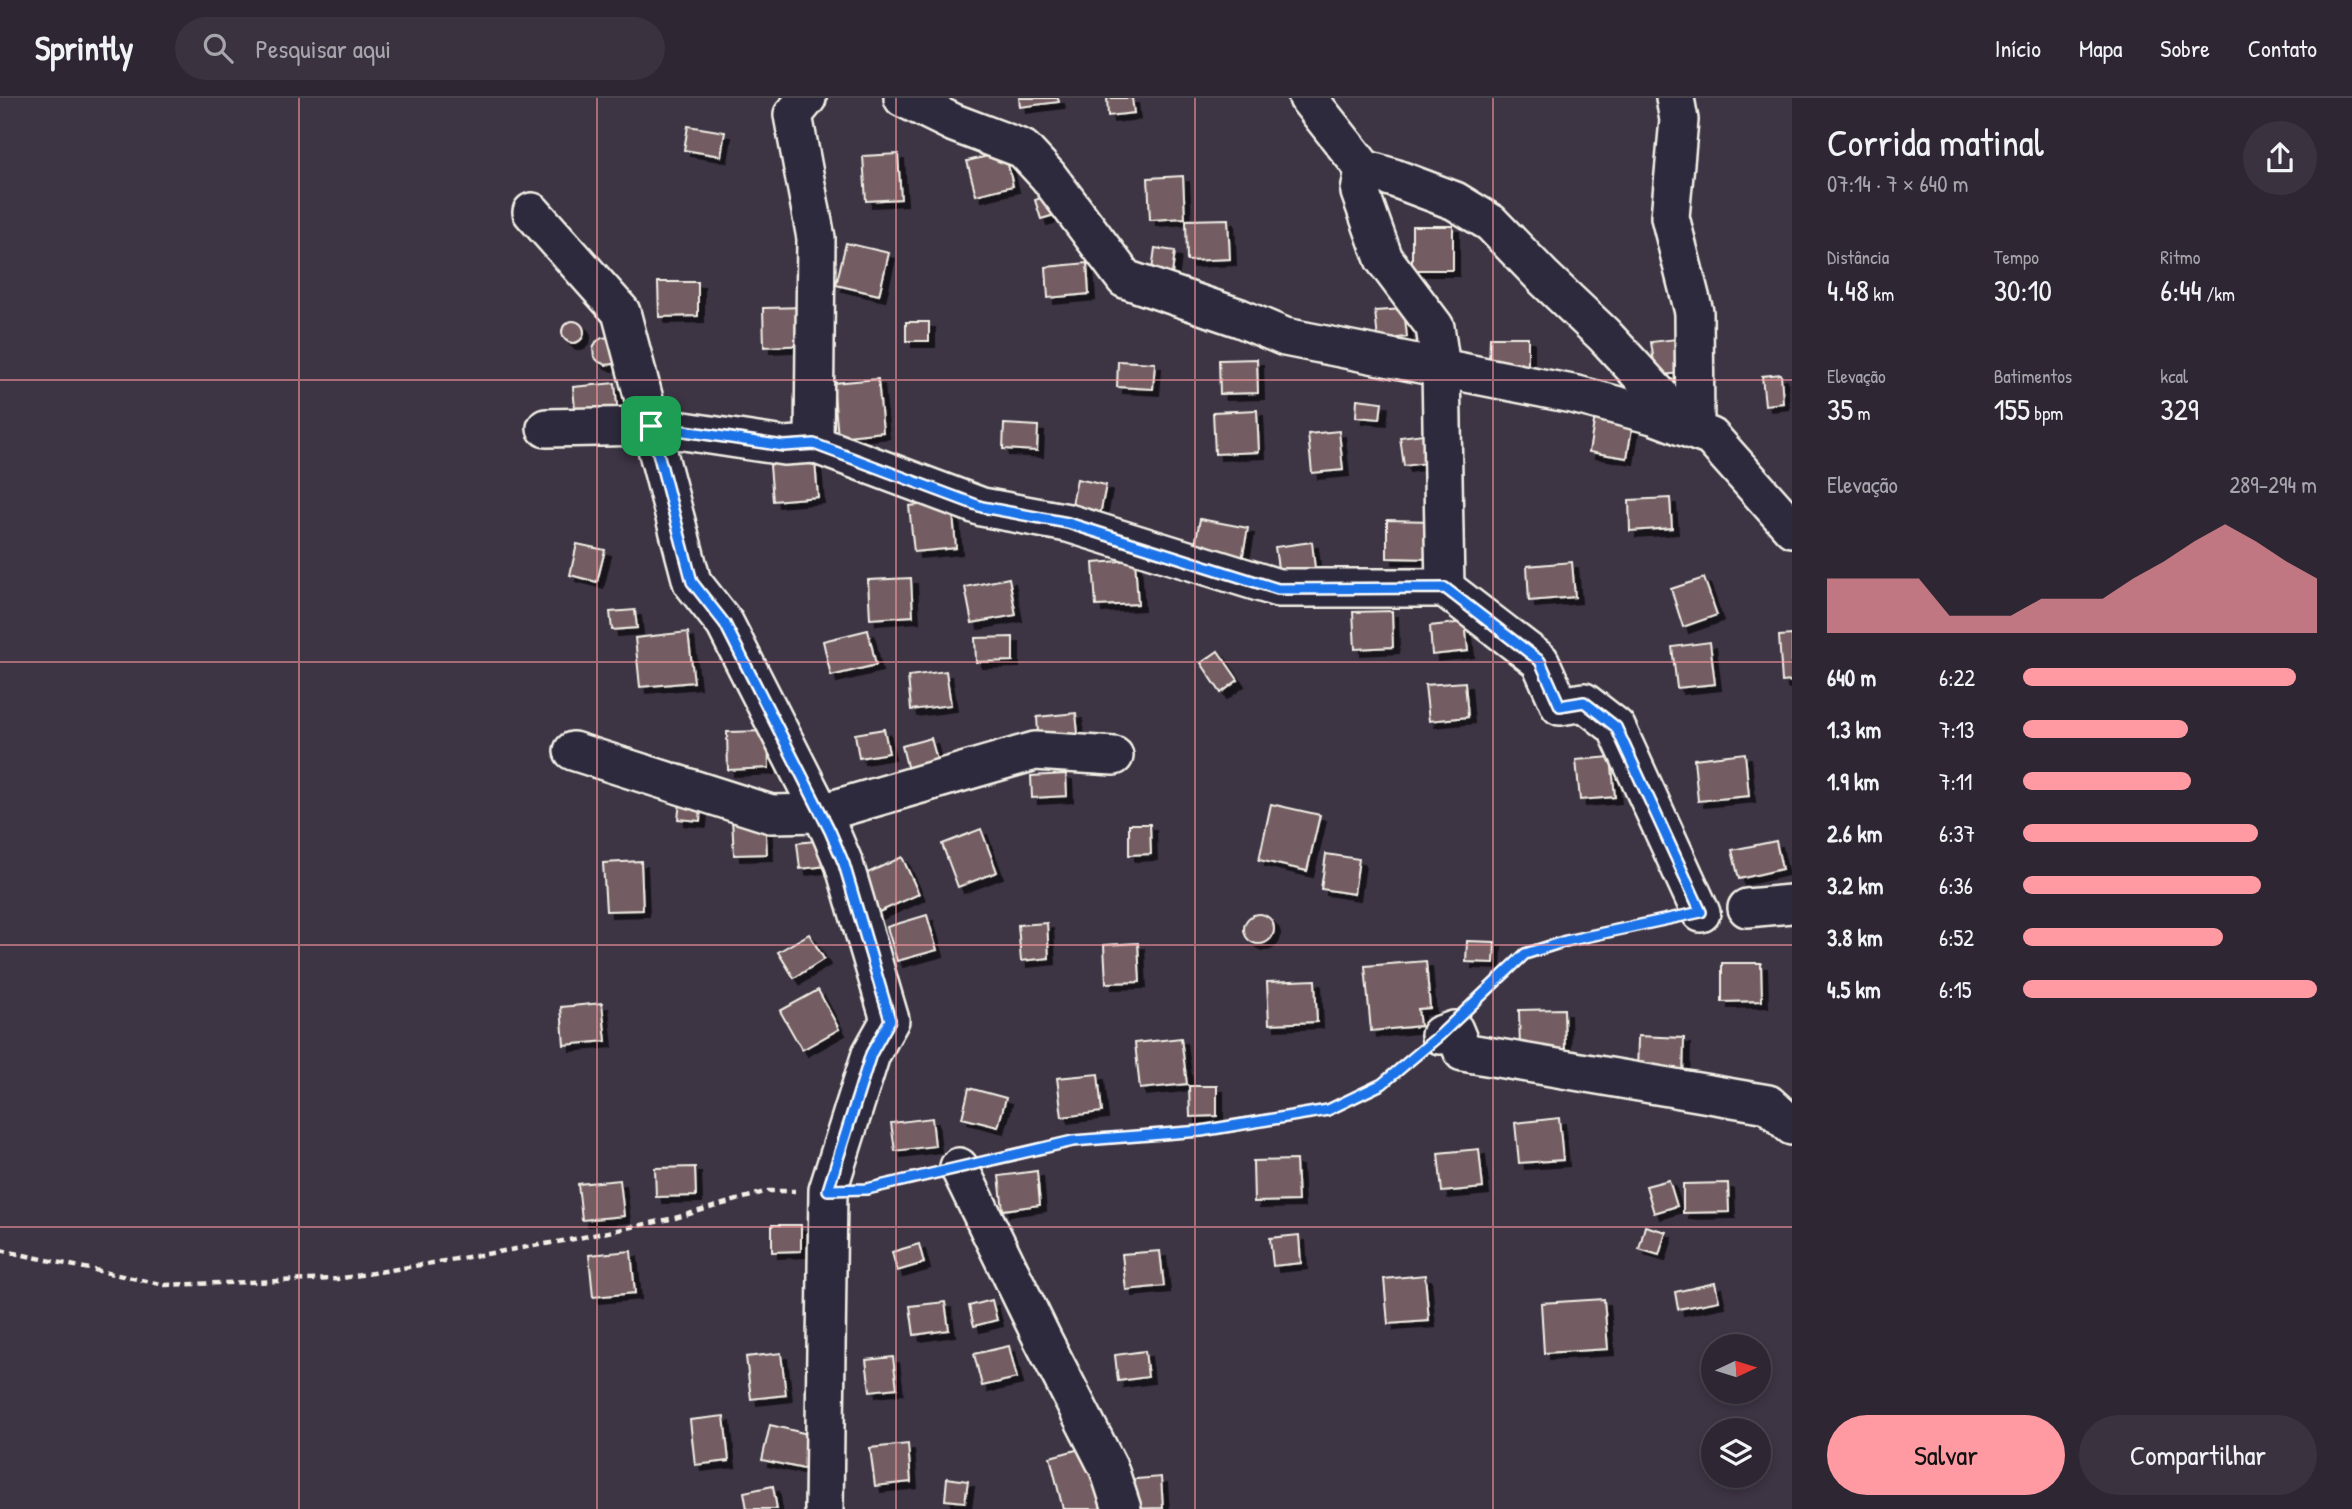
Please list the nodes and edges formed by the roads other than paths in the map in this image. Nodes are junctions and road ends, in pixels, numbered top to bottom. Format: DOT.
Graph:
graph roads {
  1 [pos="807,98"];
  2 [pos="904,98"];
  3 [pos="1308,98"];
  4 [pos="1675,98"];
  5 [pos="1364,169"];
  6 [pos="532,212"];
  7 [pos="1441,368"];
  8 [pos="651,426"];
  9 [pos="546,428"];
  10 [pos="1688,428"];
  11 [pos="814,444"];
  12 [pos="1792,528"];
  13 [pos="1445,588"];
  14 [pos="573,751"];
  15 [pos="1114,757"];
  16 [pos="821,813"];
  17 [pos="1792,896"];
  18 [pos="1792,904"];
  19 [pos="1747,908"];
  20 [pos="1701,912"];
  21 [pos="1440,1035"];
  22 [pos="1792,1126"];
  23 [pos="959,1167"];
  24 [pos="824,1509"];
  25 [pos="1122,1509"];
  1 -- 11 [label="street"];
  2 -- 7 [label="street"];
  3 -- 5 [label="street"];
  4 -- 10 [label="street"];
  5 -- 7 [label="street"];
  5 -- 10 [label="street"];
  6 -- 8 [label="street"];
  7 -- 10 [label="street"];
  7 -- 13 [label="street"];
  8 -- 9 [label="street"];
  8 -- 11 [label="street"];
  8 -- 16 [label="street"];
  10 -- 12 [label="street"];
  11 -- 13 [label="street"];
  13 -- 20 [label="street"];
  14 -- 16 [label="street"];
  15 -- 16 [label="street"];
  16 -- 24 [label="street"];
  17 -- 18 [label="street"];
  18 -- 19 [label="street"];
  21 -- 22 [label="street"];
  23 -- 25 [label="street"];
}
